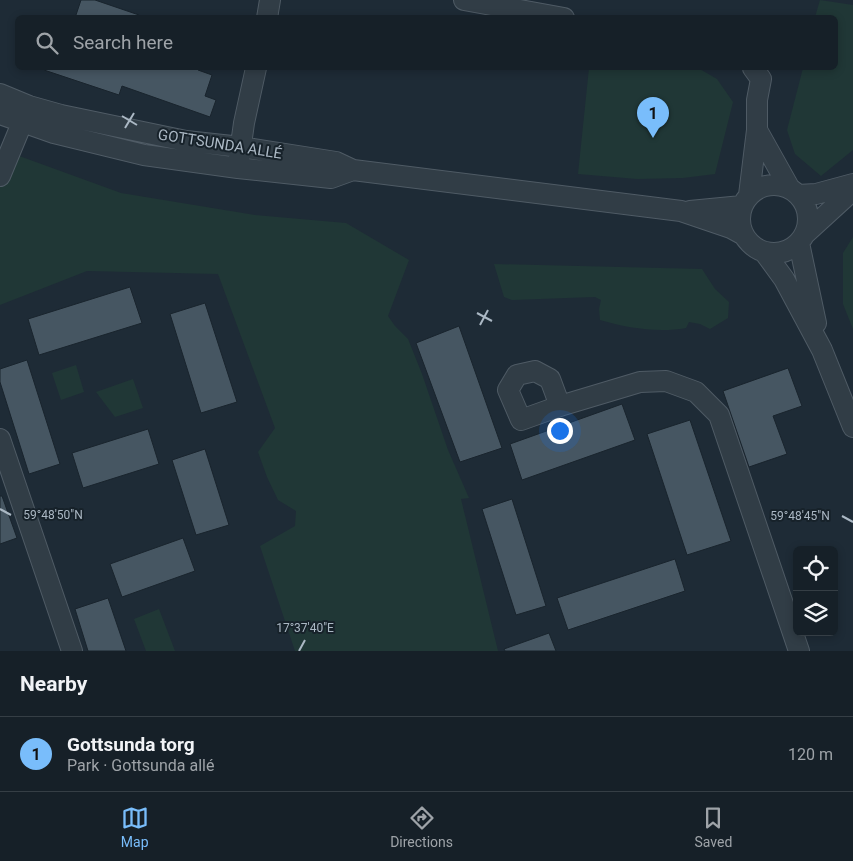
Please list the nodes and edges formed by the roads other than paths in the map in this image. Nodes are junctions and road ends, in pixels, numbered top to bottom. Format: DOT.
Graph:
graph roads {
  1 [pos="270,0"];
  2 [pos="464,0"];
  3 [pos="268,15"];
  4 [pos="547,15"];
  5 [pos="256,70"];
  6 [pos="754,70"];
  7 [pos="0,94"];
  8 [pos="0,114"];
  9 [pos="25,114"];
  10 [pos="757,130"];
  11 [pos="241,147"];
  12 [pos="238,168"];
  13 [pos="352,170"];
  14 [pos="0,176"];
  15 [pos="853,184"];
  16 [pos="853,190"];
  17 [pos="794,192"];
  18 [pos="746,200"];
  19 [pos="681,211"];
  20 [pos="742,234"];
  21 [pos="802,238"];
  22 [pos="765,253"];
  23 [pos="822,350"];
  24 [pos="560,406"];
  25 [pos="853,427"];
  26 [pos="0,439"];
  27 [pos="72,651"];
  28 [pos="799,651"];
  1 -- 3 [label="street"];
  2 -- 4 [label="street"];
  5 -- 11 [label="street"];
  6 -- 10 [label="street"];
  7 -- 9 [label="street, GOTTSUNDA ALLÉ"];
  8 -- 9 [label="street, GOTTSUNDA ALLÉ"];
  9 -- 11 [label="street, GOTTSUNDA ALLÉ"];
  9 -- 12 [label="street, GOTTSUNDA ALLÉ"];
  9 -- 14 [label="street"];
  10 -- 17 [label="street"];
  10 -- 18 [label="street"];
  11 -- 12 [label="street"];
  11 -- 13 [label="street, GOTTSUNDA ALLÉ"];
  12 -- 13 [label="street, GOTTSUNDA ALLÉ"];
  13 -- 19 [label="street, GOTTSUNDA ALLÉ"];
  15 -- 17 [label="street"];
  16 -- 21 [label="street"];
  17 -- 18 [label="street"];
  17 -- 21 [label="street"];
  18 -- 19 [label="street, GOTTSUNDA ALLÉ"];
  18 -- 20 [label="street"];
  19 -- 20 [label="street, GOTTSUNDA ALLÉ"];
  20 -- 22 [label="street"];
  21 -- 22 [label="street"];
  21 -- 23 [label="street"];
  22 -- 23 [label="street"];
  23 -- 25 [label="street"];
  24 -- 28 [label="street"];
  26 -- 27 [label="street"];
}
